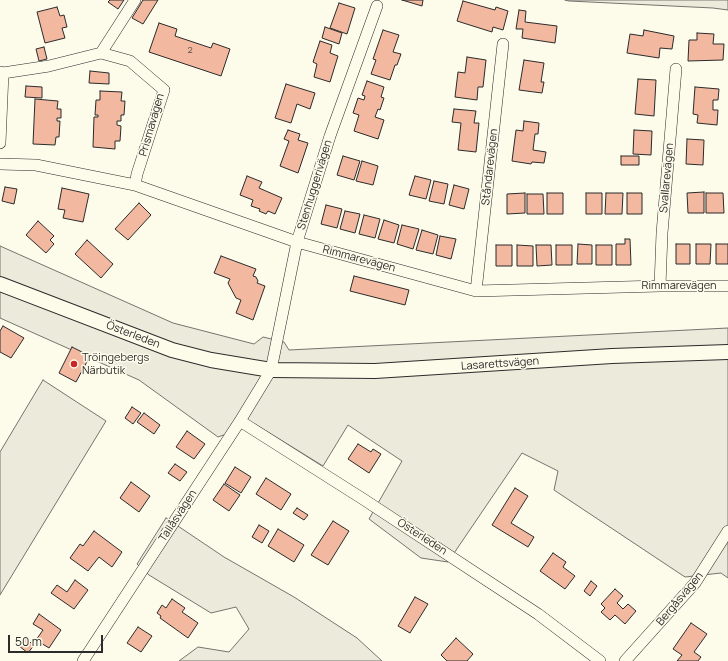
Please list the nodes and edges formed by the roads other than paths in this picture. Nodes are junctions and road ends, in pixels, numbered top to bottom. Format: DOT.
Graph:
graph roads {
  1 [pos="136,0"];
  2 [pos="377,6"];
  3 [pos="503,44"];
  4 [pos="101,53"];
  5 [pos="676,69"];
  6 [pos="2,73"];
  7 [pos="0,143"];
  8 [pos="0,164"];
  9 [pos="135,185"];
  10 [pos="297,242"];
  11 [pos="0,284"];
  12 [pos="660,286"];
  13 [pos="728,286"];
  14 [pos="476,291"];
  15 [pos="728,352"];
  16 [pos="271,370"];
  17 [pos="240,420"];
  18 [pos="728,531"];
  19 [pos="83,661"];
  20 [pos="600,661"];
  21 [pos="625,661"];
  1 -- 4 [label="street"];
  2 -- 10 [label="street, Stenhuggerivägen"];
  3 -- 14 [label="street, Ståndarevägen"];
  4 -- 6 [label="street"];
  4 -- 9 [label="street, Prismavägen"];
  5 -- 12 [label="street, Svallarevägen"];
  6 -- 7 [label="street"];
  8 -- 9 [label="street, Rimmarevägen"];
  9 -- 10 [label="street, Rimmarevägen"];
  10 -- 14 [label="street, Rimmarevägen"];
  10 -- 16 [label="street, Stenhuggerivägen"];
  11 -- 16 [label="street, Österleden"];
  12 -- 13 [label="street, Rimmarevägen"];
  12 -- 14 [label="street, Rimmarevägen"];
  15 -- 16 [label="street, Lasarettsvägen"];
  16 -- 17 [label="street, Tallåsvägen"];
  17 -- 19 [label="street, Tallåsvägen"];
  17 -- 20 [label="street, Österleden"];
  18 -- 21 [label="street, Bergåsvägen"];
}
